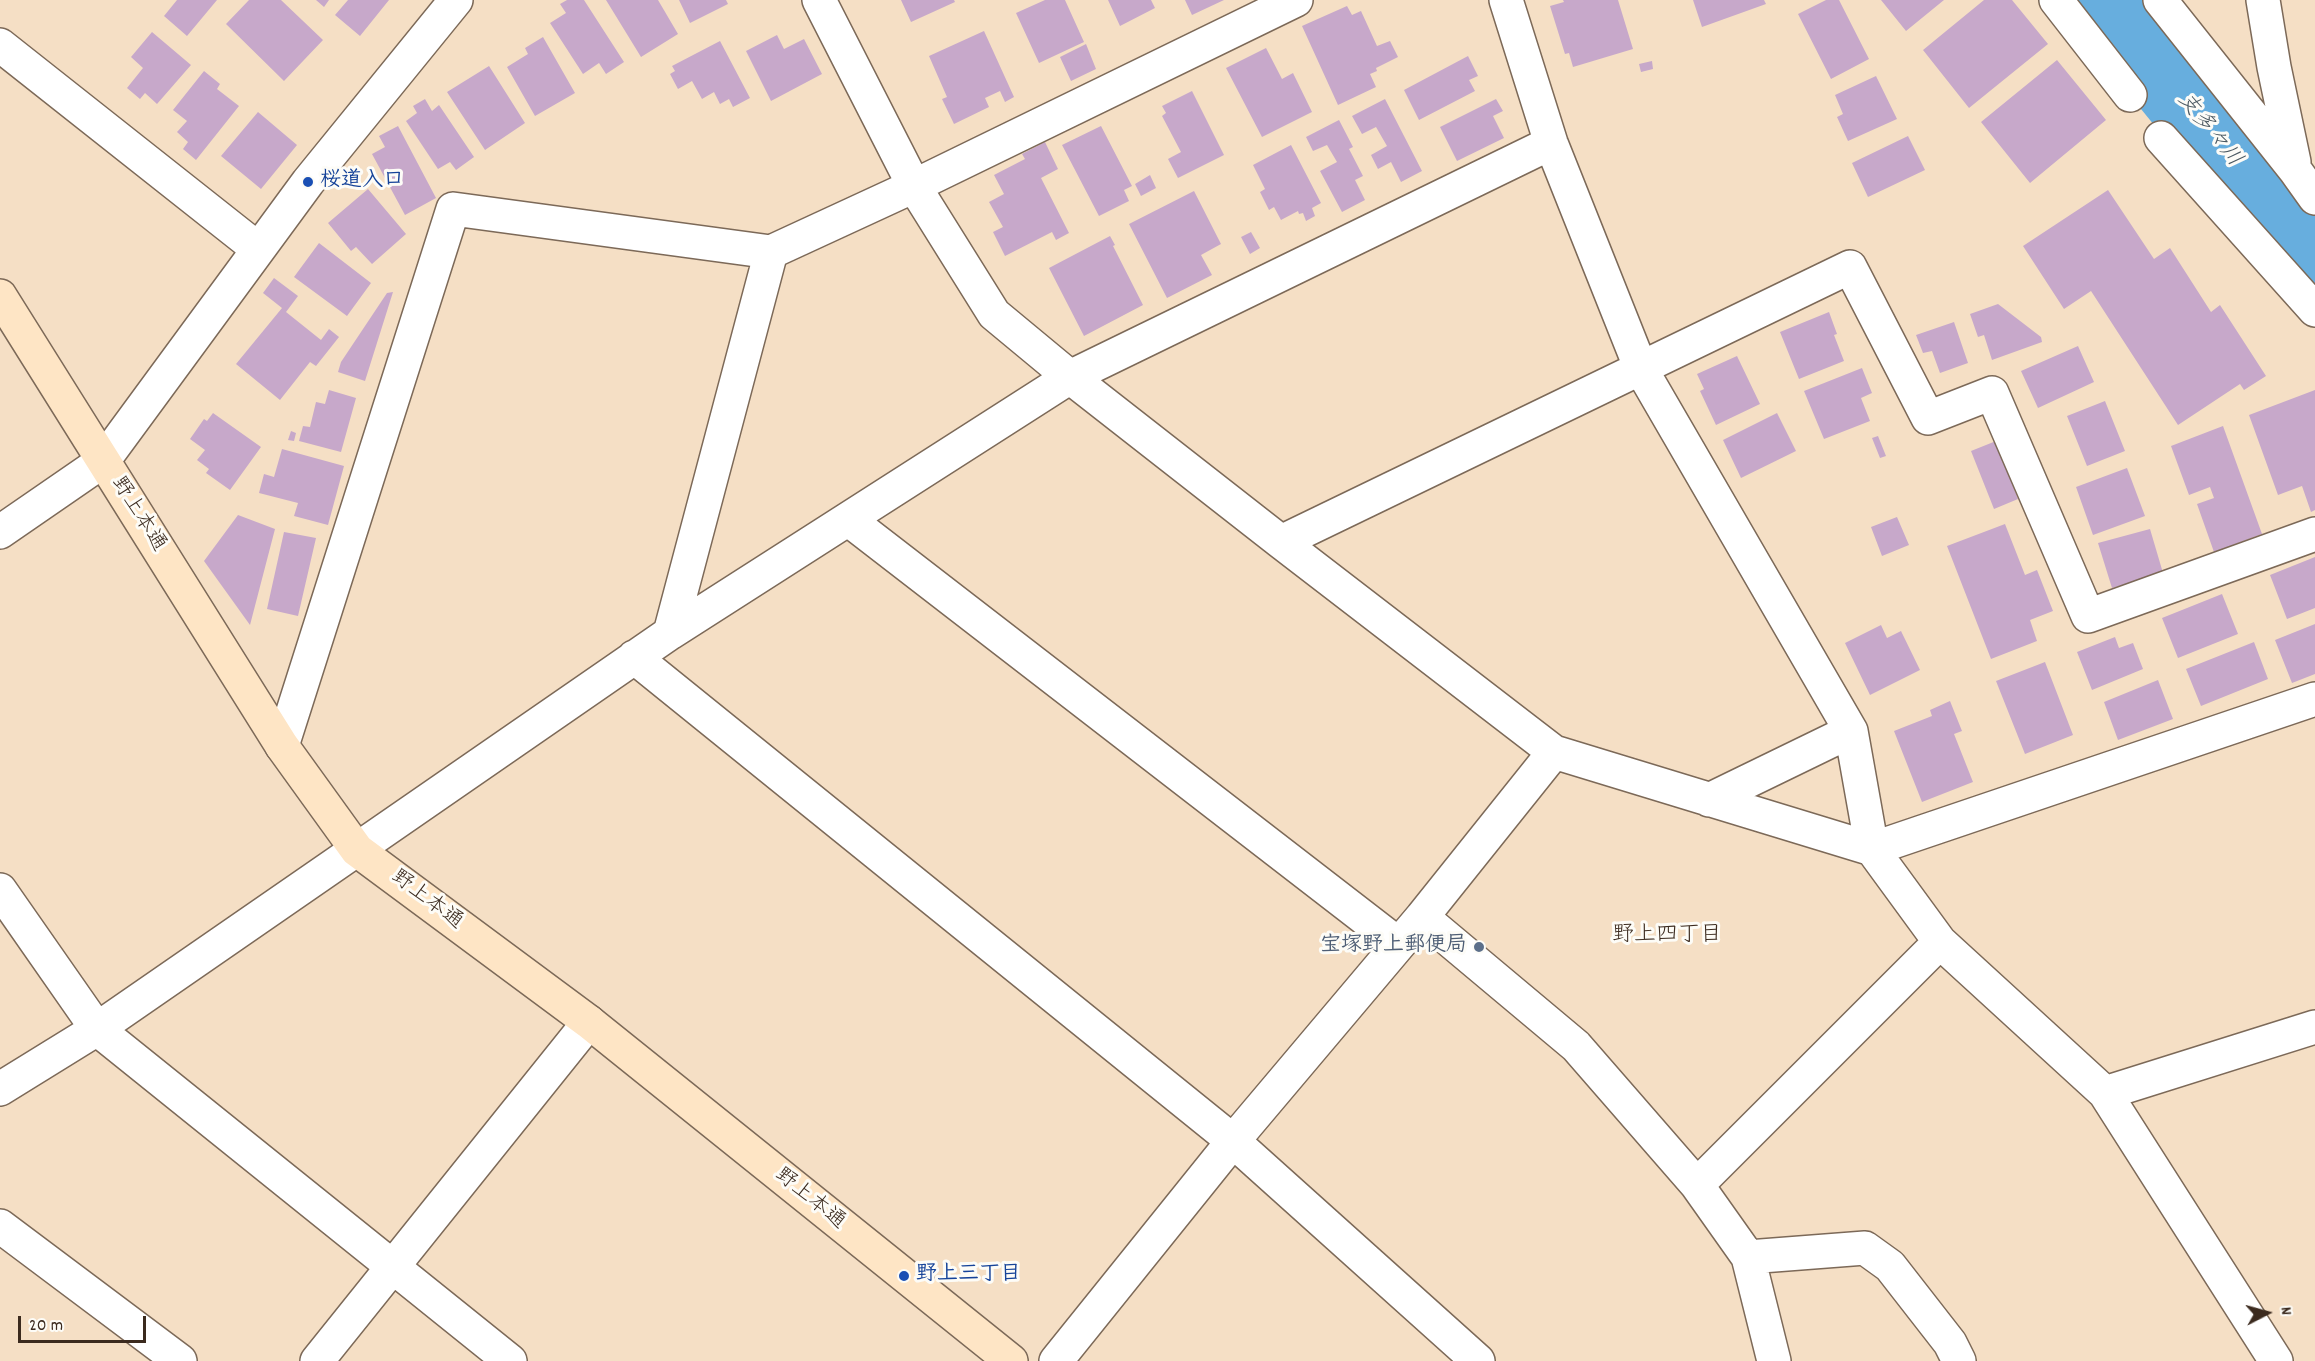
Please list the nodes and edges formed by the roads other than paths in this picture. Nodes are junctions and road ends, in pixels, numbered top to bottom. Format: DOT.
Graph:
graph roads {
  1 [pos="456,0"];
  2 [pos="819,0"];
  3 [pos="1296,0"];
  4 [pos="1506,0"];
  5 [pos="2056,0"];
  6 [pos="2160,0"];
  7 [pos="2264,0"];
  8 [pos="0,45"];
  9 [pos="2130,95"];
  10 [pos="2161,138"];
  11 [pos="1551,143"];
  12 [pos="2295,170"];
  13 [pos="915,186"];
  14 [pos="2315,198"];
  15 [pos="258,249"];
  16 [pos="771,252"];
  17 [pos="0,296"];
  18 [pos="2315,310"];
  19 [pos="1641,369"];
  20 [pos="1070,377"];
  21 [pos="103,461"];
  22 [pos="849,520"];
  23 [pos="0,532"];
  24 [pos="2315,534"];
  25 [pos="1281,543"];
  26 [pos="670,633"];
  27 [pos="634,657"];
  28 [pos="2315,699"];
  29 [pos="1851,731"];
  30 [pos="282,746"];
  31 [pos="1554,752"];
  32 [pos="1709,800"];
  33 [pos="1872,849"];
  34 [pos="357,850"];
  35 [pos="0,890"];
  36 [pos="1422,917"];
  37 [pos="1941,942"];
  38 [pos="1398,944"];
  39 [pos="589,1022"];
  40 [pos="2315,1027"];
  41 [pos="97,1029"];
  42 [pos="0,1089"];
  43 [pos="2105,1094"];
  44 [pos="1233,1141"];
  45 [pos="1696,1185"];
  46 [pos="0,1226"];
  47 [pos="1748,1257"];
  48 [pos="392,1266"];
  49 [pos="180,1361"];
  50 [pos="316,1361"];
  51 [pos="510,1361"];
  52 [pos="1011,1361"];
  53 [pos="1056,1361"];
  54 [pos="1478,1361"];
  55 [pos="1774,1361"];
  56 [pos="1959,1361"];
  57 [pos="2277,1361"];
  1 -- 15 [label="street"];
  2 -- 13 [label="street"];
  3 -- 13 [label="street"];
  4 -- 11 [label="street"];
  5 -- 9 [label="street"];
  6 -- 12 [label="street"];
  7 -- 12 [label="street"];
  8 -- 15 [label="street"];
  10 -- 18 [label="street"];
  11 -- 19 [label="street"];
  11 -- 20 [label="street"];
  12 -- 14 [label="street"];
  13 -- 16 [label="street"];
  13 -- 20 [label="street"];
  15 -- 21 [label="street"];
  16 -- 26 [label="street"];
  16 -- 30 [label="street"];
  17 -- 21 [label="street, 野上本通"];
  19 -- 24 [label="street"];
  19 -- 25 [label="street"];
  19 -- 29 [label="street"];
  20 -- 22 [label="street"];
  20 -- 25 [label="street"];
  21 -- 23 [label="street"];
  21 -- 30 [label="street, 野上本通"];
  22 -- 26 [label="street"];
  22 -- 38 [label="street"];
  25 -- 31 [label="street"];
  26 -- 27 [label="street"];
  27 -- 34 [label="street"];
  27 -- 44 [label="street"];
  28 -- 33 [label="street"];
  29 -- 32 [label="street"];
  29 -- 33 [label="street"];
  30 -- 34 [label="street, 野上本通"];
  31 -- 32 [label="street"];
  31 -- 36 [label="street"];
  32 -- 33 [label="street"];
  33 -- 37 [label="street"];
  34 -- 39 [label="street, 野上本通"];
  34 -- 41 [label="street"];
  35 -- 41 [label="street"];
  36 -- 38 [label="street"];
  36 -- 45 [label="street"];
  37 -- 43 [label="street"];
  37 -- 45 [label="street"];
  38 -- 44 [label="street"];
  39 -- 48 [label="street"];
  39 -- 52 [label="street, 野上本通"];
  40 -- 43 [label="street"];
  41 -- 42 [label="street"];
  41 -- 48 [label="street"];
  43 -- 57 [label="street"];
  44 -- 53 [label="street"];
  44 -- 54 [label="street"];
  45 -- 47 [label="street"];
  46 -- 49 [label="street"];
  47 -- 55 [label="street"];
  47 -- 56 [label="street"];
  48 -- 50 [label="street"];
  48 -- 51 [label="street"];
}
